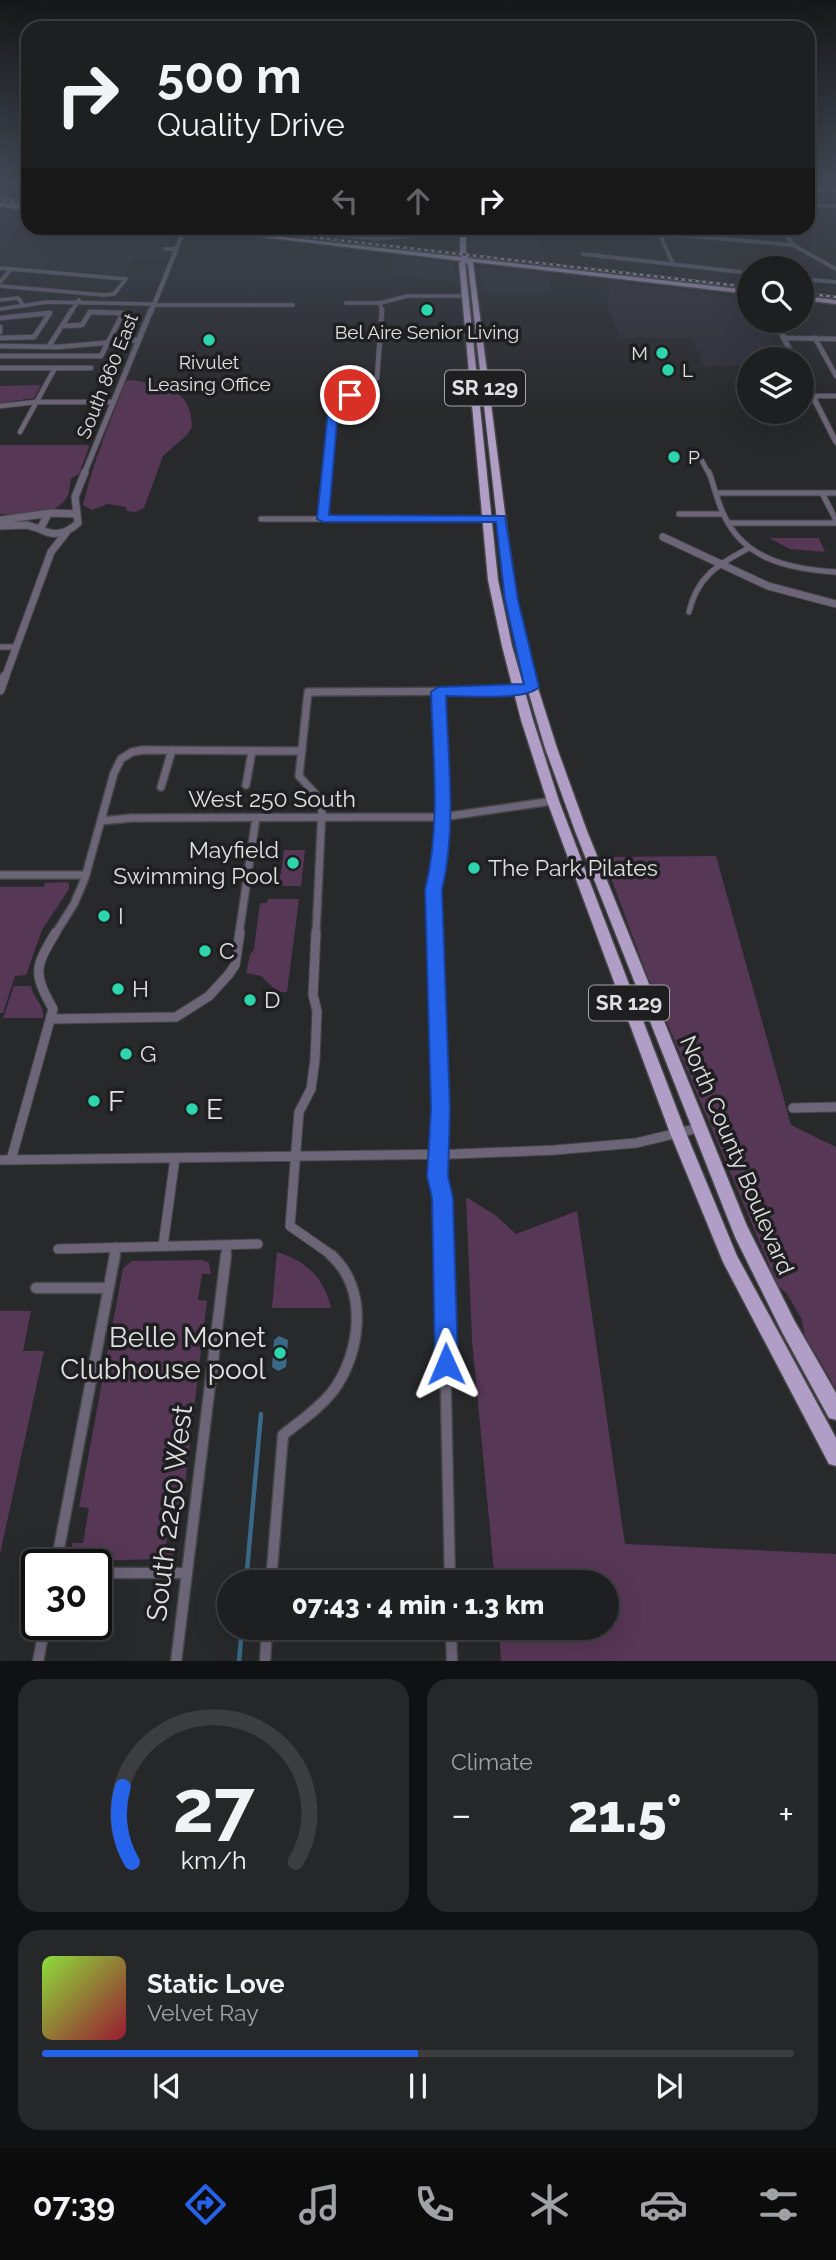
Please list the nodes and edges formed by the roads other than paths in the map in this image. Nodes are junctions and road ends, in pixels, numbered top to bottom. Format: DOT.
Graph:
graph roads {
  1 [pos="170,261"];
  2 [pos="464,261"];
  3 [pos="467,261"];
  4 [pos="478,261"];
  5 [pos="642,261"];
  6 [pos="671,261"];
  7 [pos="820,261"];
  8 [pos="673,264"];
  9 [pos="0,268"];
  10 [pos="10,269"];
  11 [pos="836,269"];
  12 [pos="737,272"];
  13 [pos="814,280"];
  14 [pos="836,282"];
  15 [pos="0,284"];
  16 [pos="737,291"];
  17 [pos="85,293"];
  18 [pos="465,296"];
  19 [pos="814,299"];
  20 [pos="0,300"];
  21 [pos="77,302"];
  22 [pos="836,302"];
  23 [pos="346,303"];
  24 [pos="380,303"];
  25 [pos="23,305"];
  26 [pos="152,305"];
  27 [pos="293,305"];
  28 [pos="0,309"];
  29 [pos="0,317"];
  30 [pos="62,326"];
  31 [pos="0,327"];
  32 [pos="0,332"];
  33 [pos="782,333"];
  34 [pos="0,338"];
  35 [pos="784,338"];
  36 [pos="816,338"];
  37 [pos="836,339"];
  38 [pos="138,340"];
  39 [pos="110,341"];
  40 [pos="0,346"];
  41 [pos="49,346"];
  42 [pos="788,347"];
  43 [pos="0,356"];
  44 [pos="0,368"];
  45 [pos="55,368"];
  46 [pos="91,368"];
  47 [pos="836,376"];
  48 [pos="814,396"];
  49 [pos="836,396"];
  50 [pos="814,400"];
  51 [pos="36,402"];
  52 [pos="113,402"];
  53 [pos="0,406"];
  54 [pos="828,426"];
  55 [pos="836,426"];
  56 [pos="20,432"];
  57 [pos="836,442"];
  58 [pos="702,461"];
  59 [pos="716,493"];
  60 [pos="822,493"];
  61 [pos="836,493"];
  62 [pos="75,497"];
  63 [pos="59,511"];
  64 [pos="77,514"];
  65 [pos="679,514"];
  66 [pos="47,516"];
  67 [pos="261,519"];
  68 [pos="323,519"];
  69 [pos="501,519"];
  70 [pos="725,519"];
  71 [pos="835,519"];
  72 [pos="0,520"];
  73 [pos="486,522"];
  74 [pos="0,526"];
  75 [pos="41,530"];
  76 [pos="67,532"];
  77 [pos="663,537"];
  78 [pos="747,549"];
  79 [pos="51,552"];
  80 [pos="719,564"];
  81 [pos="836,572"];
  82 [pos="836,604"];
  83 [pos="689,612"];
  84 [pos="0,647"];
  85 [pos="17,647"];
  86 [pos="525,689"];
  87 [pos="0,690"];
  88 [pos="438,692"];
  89 [pos="172,750"];
  90 [pos="252,751"];
  91 [pos="302,751"];
  92 [pos="246,785"];
  93 [pos="161,787"];
  94 [pos="553,801"];
  95 [pos="443,817"];
  96 [pos="256,818"];
  97 [pos="323,818"];
  98 [pos="101,821"];
  99 [pos="0,875"];
  100 [pos="85,875"];
  101 [pos="51,1019"];
  102 [pos="836,1107"];
  103 [pos="793,1108"];
  104 [pos="699,1128"];
  105 [pos="678,1133"];
  106 [pos="438,1154"];
  107 [pos="296,1156"];
  108 [pos="175,1158"];
  109 [pos="0,1160"];
  110 [pos="11,1160"];
  111 [pos="258,1244"];
  112 [pos="227,1245"];
  113 [pos="163,1246"];
  114 [pos="116,1247"];
  115 [pos="58,1248"];
  116 [pos="36,1288"];
  117 [pos="108,1288"];
  118 [pos="836,1411"];
  119 [pos="836,1457"];
  120 [pos="59,1549"];
  121 [pos="272,1570"];
  122 [pos="450,1570"];
  123 [pos="112,1573"];
  124 [pos="187,1573"];
  125 [pos="42,1640"];
  126 [pos="266,1640"];
  127 [pos="451,1640"];
  128 [pos="38,1661"];
  129 [pos="176,1661"];
  130 [pos="265,1661"];
  131 [pos="452,1661"];
  1 -- 26 [label="street, South 860 East"];
  2 -- 18 [label="main road, North County Boulevard / SR 129"];
  3 -- 69 [label="main road, North County Boulevard / SR 129"];
  4 -- 16 [label="main road"];
  5 -- 8 [label="street"];
  6 -- 8 [label="street"];
  7 -- 11 [label="street"];
  8 -- 12 [label="street"];
  9 -- 10 [label="street"];
  10 -- 15 [label="street"];
  10 -- 17 [label="street"];
  13 -- 14 [label="street"];
  15 -- 17 [label="street"];
  17 -- 21 [label="street"];
  18 -- 24 [label="street"];
  18 -- 73 [label="main road, North County Boulevard / SR 129"];
  19 -- 22 [label="main road"];
  20 -- 25 [label="street"];
  21 -- 25 [label="street"];
  21 -- 26 [label="street"];
  21 -- 30 [label="street"];
  23 -- 24 [label="street"];
  24 -- 68 [label="street"];
  25 -- 28 [label="street"];
  26 -- 27 [label="street"];
  26 -- 38 [label="street, South 860 East"];
  29 -- 34 [label="street"];
  30 -- 39 [label="street"];
  30 -- 41 [label="street"];
  31 -- 32 [label="street"];
  33 -- 35 [label="street"];
  35 -- 36 [label="street"];
  35 -- 42 [label="street"];
  36 -- 37 [label="street"];
  36 -- 47 [label="street"];
  38 -- 39 [label="street"];
  38 -- 52 [label="street, South 860 East"];
  39 -- 41 [label="street"];
  39 -- 43 [label="street"];
  40 -- 41 [label="street"];
  44 -- 45 [label="street"];
  45 -- 46 [label="street"];
  45 -- 51 [label="street"];
  48 -- 49 [label="street"];
  50 -- 54 [label="street"];
  51 -- 52 [label="street"];
  51 -- 53 [label="street"];
  51 -- 56 [label="street"];
  52 -- 62 [label="street, South 860 East"];
  54 -- 55 [label="street"];
  54 -- 57 [label="street"];
  58 -- 59 [label="street"];
  59 -- 60 [label="street"];
  59 -- 70 [label="street"];
  60 -- 61 [label="street"];
  60 -- 71 [label="street"];
  62 -- 63 [label="street, South 860 East"];
  62 -- 64 [label="street, South 860 East"];
  63 -- 64 [label="street"];
  63 -- 66 [label="street"];
  64 -- 76 [label="street"];
  65 -- 70 [label="street"];
  66 -- 72 [label="street"];
  66 -- 75 [label="street"];
  67 -- 68 [label="street"];
  68 -- 73 [label="street"];
  69 -- 73 [label="street"];
  69 -- 86 [label="main road, North County Boulevard / SR 129"];
  70 -- 71 [label="street"];
  70 -- 78 [label="street"];
  73 -- 86 [label="main road, North County Boulevard / SR 129"];
  74 -- 75 [label="street"];
  75 -- 76 [label="street"];
  75 -- 79 [label="street"];
  76 -- 79 [label="street"];
  77 -- 80 [label="street"];
  78 -- 80 [label="street"];
  78 -- 81 [label="street"];
  79 -- 85 [label="street"];
  80 -- 82 [label="street"];
  80 -- 83 [label="street"];
  84 -- 85 [label="street"];
  85 -- 87 [label="street"];
  86 -- 88 [label="street"];
  86 -- 94 [label="main road, North County Boulevard / SR 129"];
  86 -- 104 [label="main road, North County Boulevard / SR 129"];
  88 -- 91 [label="street"];
  88 -- 95 [label="street"];
  89 -- 90 [label="street"];
  89 -- 93 [label="street"];
  89 -- 98 [label="street"];
  90 -- 91 [label="street"];
  90 -- 92 [label="street"];
  91 -- 97 [label="street"];
  94 -- 95 [label="street, West 250 South"];
  94 -- 105 [label="main road, North County Boulevard / SR 129"];
  95 -- 97 [label="street, West 250 South"];
  95 -- 106 [label="street"];
  96 -- 97 [label="street, West 250 South"];
  96 -- 98 [label="street, West 250 South"];
  96 -- 101 [label="street"];
  97 -- 107 [label="street"];
  98 -- 100 [label="street"];
  99 -- 100 [label="street"];
  100 -- 101 [label="street"];
  101 -- 110 [label="street"];
  102 -- 103 [label="street"];
  104 -- 105 [label="street"];
  104 -- 118 [label="main road, North County Boulevard / SR 129"];
  105 -- 106 [label="street"];
  105 -- 119 [label="main road, North County Boulevard / SR 129"];
  106 -- 107 [label="street"];
  106 -- 122 [label="street"];
  107 -- 108 [label="street"];
  107 -- 121 [label="street"];
  108 -- 110 [label="street"];
  108 -- 113 [label="street"];
  109 -- 110 [label="street"];
  111 -- 112 [label="street"];
  112 -- 113 [label="street"];
  112 -- 124 [label="street, South 2250 West"];
  113 -- 114 [label="street"];
  114 -- 115 [label="street"];
  114 -- 117 [label="street"];
  116 -- 117 [label="street"];
  117 -- 120 [label="street"];
  123 -- 124 [label="street"];
  124 -- 129 [label="street, South 2250 West"];
  125 -- 128 [label="street"];
  126 -- 130 [label="street"];
  127 -- 131 [label="street"];
}
